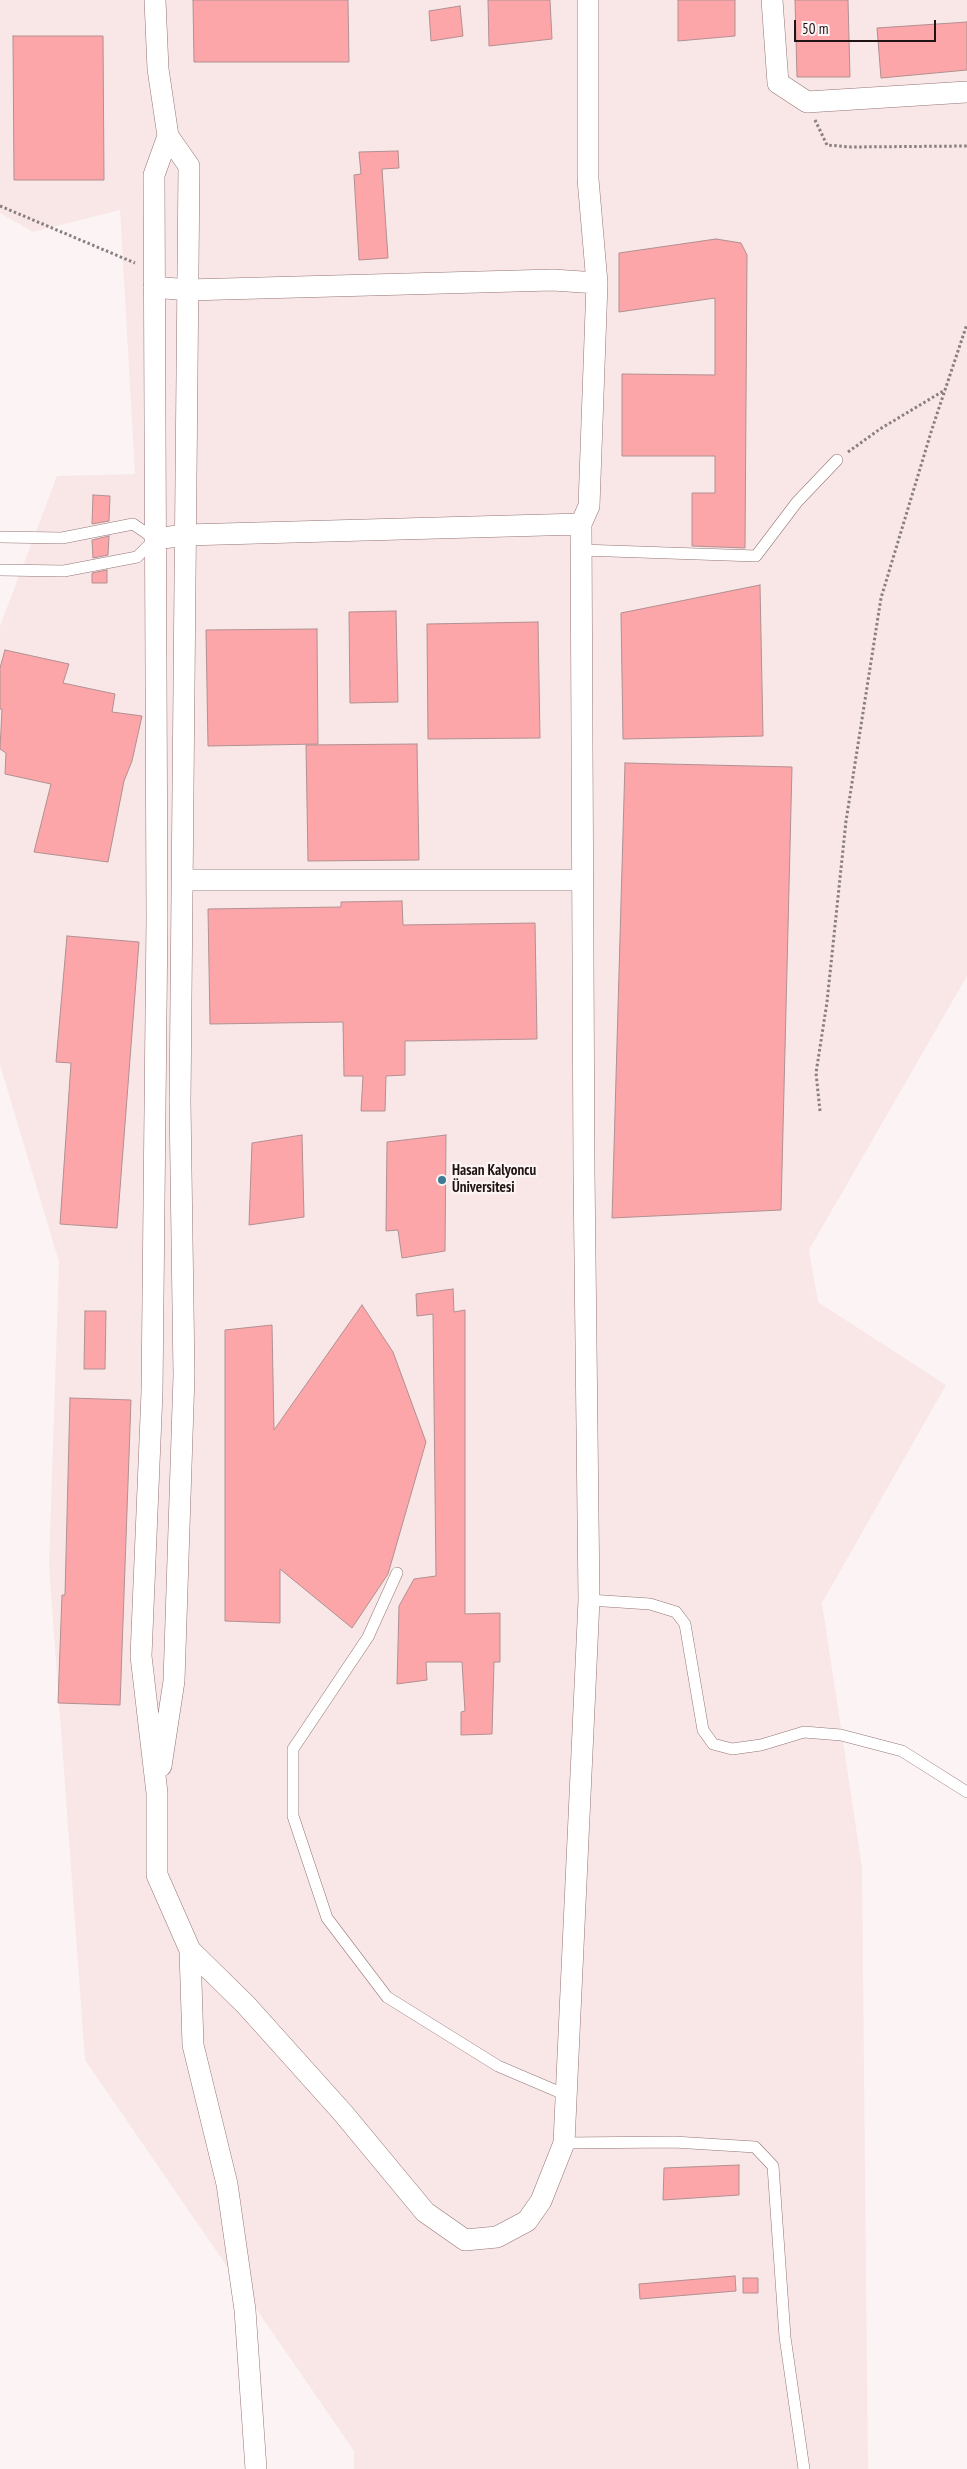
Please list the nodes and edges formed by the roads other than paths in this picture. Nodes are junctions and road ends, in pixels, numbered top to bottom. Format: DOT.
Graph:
graph roads {
  1 [pos="154,0"];
  2 [pos="588,0"];
  3 [pos="772,0"];
  4 [pos="967,92"];
  5 [pos="168,136"];
  6 [pos="154,279"];
  7 [pos="597,283"];
  8 [pos="188,290"];
  9 [pos="837,460"];
  10 [pos="581,524"];
  11 [pos="186,535"];
  12 [pos="0,537"];
  13 [pos="155,539"];
  14 [pos="581,550"];
  15 [pos="0,570"];
  16 [pos="182,880"];
  17 [pos="583,880"];
  18 [pos="397,1573"];
  19 [pos="589,1600"];
  20 [pos="967,1792"];
  21 [pos="157,1793"];
  22 [pos="190,1950"];
  23 [pos="566,2096"];
  24 [pos="564,2144"];
  25 [pos="256,2469"];
  26 [pos="804,2469"];
  1 -- 5 [label="street"];
  2 -- 7 [label="street"];
  3 -- 4 [label="street"];
  5 -- 6 [label="street"];
  5 -- 8 [label="street"];
  6 -- 8 [label="street"];
  6 -- 13 [label="street"];
  7 -- 8 [label="street"];
  7 -- 10 [label="street"];
  8 -- 11 [label="street"];
  9 -- 14 [label="lane"];
  10 -- 11 [label="street"];
  10 -- 14 [label="street"];
  11 -- 13 [label="street"];
  11 -- 16 [label="street"];
  12 -- 13 [label="lane"];
  13 -- 15 [label="lane"];
  13 -- 21 [label="street"];
  14 -- 17 [label="street"];
  16 -- 17 [label="street"];
  16 -- 21 [label="street"];
  17 -- 19 [label="street"];
  18 -- 23 [label="lane"];
  19 -- 20 [label="lane"];
  19 -- 23 [label="street"];
  21 -- 22 [label="street"];
  22 -- 24 [label="street"];
  22 -- 25 [label="street"];
  23 -- 24 [label="street"];
  24 -- 26 [label="lane"];
}
